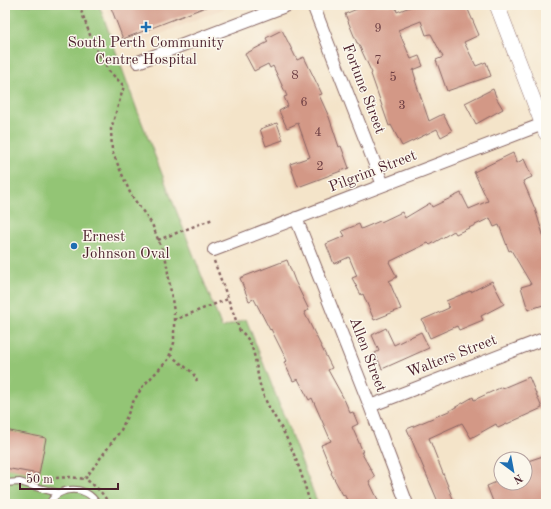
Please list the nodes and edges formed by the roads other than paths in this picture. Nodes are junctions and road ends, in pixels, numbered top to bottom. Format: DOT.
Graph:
graph roads {
  1 [pos="288,5"];
  2 [pos="314,5"];
  3 [pos="497,5"];
  4 [pos="138,62"];
  5 [pos="544,128"];
  6 [pos="383,185"];
  7 [pos="296,218"];
  8 [pos="214,250"];
  9 [pos="546,338"];
  10 [pos="370,406"];
  11 [pos="5,483"];
  12 [pos="59,493"];
  13 [pos="49,504"];
  14 [pos="97,504"];
  15 [pos="407,504"];
  1 -- 4 [label="street"];
  2 -- 6 [label="street, Fortune Street"];
  3 -- 5 [label="street"];
  5 -- 6 [label="street, Pilgrim Street"];
  6 -- 7 [label="street, Pilgrim Street"];
  7 -- 8 [label="street, Pilgrim Street"];
  7 -- 10 [label="street, Allen Street"];
  9 -- 10 [label="street, Walters Street"];
  10 -- 15 [label="street, Allen Street"];
  11 -- 12 [label="lane"];
  12 -- 13 [label="lane"];
  12 -- 14 [label="lane"];
}
